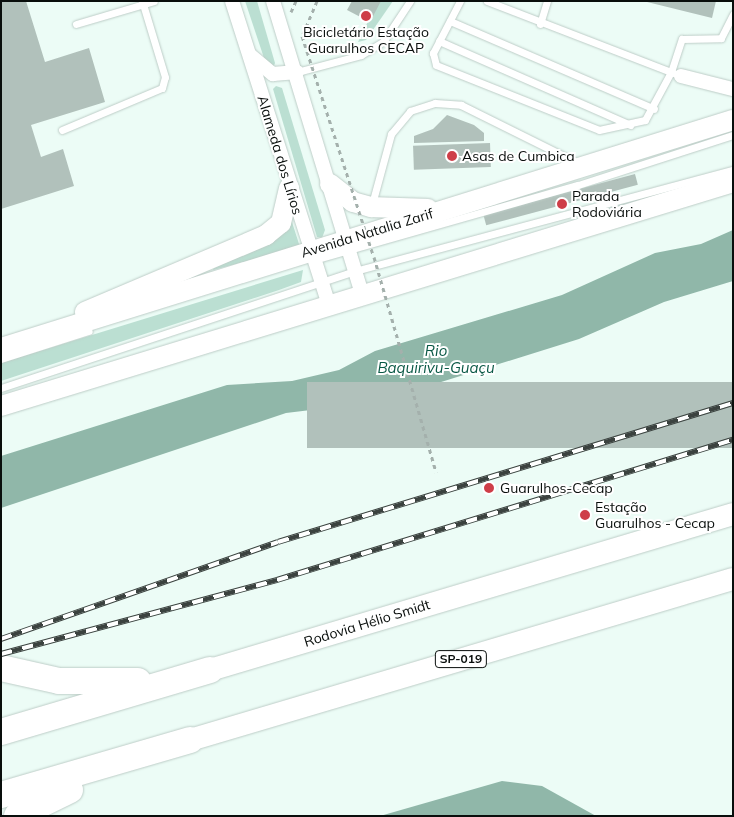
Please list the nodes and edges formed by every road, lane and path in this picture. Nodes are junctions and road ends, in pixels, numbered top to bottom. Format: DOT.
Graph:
graph roads {
  1 [pos="154,1"];
  2 [pos="232,1"];
  3 [pos="273,1"];
  4 [pos="317,1"];
  5 [pos="410,1"];
  6 [pos="460,1"];
  7 [pos="487,1"];
  8 [pos="547,1"];
  9 [pos="143,3"];
  10 [pos="733,14"];
  11 [pos="450,21"];
  12 [pos="76,24"];
  13 [pos="540,24"];
  14 [pos="439,41"];
  15 [pos="247,51"];
  16 [pos="297,72"];
  17 [pos="676,74"];
  18 [pos="733,89"];
  19 [pos="654,109"];
  20 [pos="733,120"];
  21 [pos="630,125"];
  22 [pos="62,130"];
  23 [pos="733,134"];
  24 [pos="584,166"];
  25 [pos="733,170"];
  26 [pos="733,182"];
  27 [pos="330,184"];
  28 [pos="289,188"];
  29 [pos="371,207"];
  30 [pos="445,209"];
  31 [pos="486,212"];
  32 [pos="348,246"];
  33 [pos="312,255"];
  34 [pos="355,272"];
  35 [pos="321,282"];
  36 [pos="364,298"];
  37 [pos="330,308"];
  38 [pos="32,339"];
  39 [pos="1,348"];
  40 [pos="1,359"];
  41 [pos="1,388"];
  42 [pos="1,406"];
  43 [pos="436,472"];
  44 [pos="733,514"];
  45 [pos="733,579"];
  46 [pos="1,668"];
  47 [pos="210,670"];
  48 [pos="1,732"];
  49 [pos="190,740"];
  50 [pos="1,796"];
  51 [pos="16,816"];
  1 -- 9 [label="lane"];
  2 -- 15 [label="street, Alameda dos Lírios"];
  3 -- 16 [label="street"];
  4 -- 43 [label="path, bridge"];
  5 -- 16 [label="lane"];
  6 -- 11 [label="lane"];
  7 -- 13 [label="lane"];
  8 -- 13 [label="lane"];
  9 -- 12 [label="lane"];
  9 -- 22 [label="lane"];
  10 -- 17 [label="lane"];
  11 -- 14 [label="lane"];
  11 -- 19 [label="lane"];
  13 -- 17 [label="lane"];
  14 -- 21 [label="lane"];
  14 -- 21 [label="lane"];
  15 -- 16 [label="street"];
  15 -- 28 [label="street, Alameda dos Lírios"];
  16 -- 27 [label="street"];
  17 -- 18 [label="street"];
  17 -- 19 [label="lane"];
  19 -- 21 [label="lane"];
  20 -- 24 [label="main road, Avenida Natalia Zarif"];
  23 -- 31 [label="lane"];
  24 -- 29 [label="lane"];
  24 -- 30 [label="main road, Avenida Natalia Zarif"];
  25 -- 34 [label="lane"];
  26 -- 36 [label="main road"];
  27 -- 29 [label="main road"];
  27 -- 32 [label="street"];
  28 -- 33 [label="street, Alameda dos Lírios"];
  28 -- 38 [label="main road"];
  29 -- 30 [label="main road"];
  30 -- 31 [label="lane"];
  30 -- 32 [label="main road, Avenida Natalia Zarif"];
  31 -- 32 [label="lane"];
  32 -- 33 [label="main road, Avenida Natalia Zarif"];
  32 -- 34 [label="street"];
  33 -- 35 [label="street, Alameda dos Lírios"];
  33 -- 38 [label="main road, Avenida Natalia Zarif"];
  33 -- 40 [label="lane"];
  34 -- 35 [label="lane"];
  34 -- 36 [label="street"];
  35 -- 37 [label="street, Alameda dos Lírios"];
  35 -- 41 [label="lane"];
  36 -- 37 [label="main road"];
  37 -- 42 [label="main road"];
  38 -- 39 [label="main road, Avenida Natalia Zarif"];
  44 -- 47 [label="main road, Rodovia Hélio Smidt"];
  45 -- 49 [label="main road, SP-019"];
  46 -- 47 [label="highway"];
  47 -- 48 [label="highway, Rodovia Hélio Smidt"];
  49 -- 50 [label="highway, SP-019"];
  49 -- 51 [label="highway"];
}
